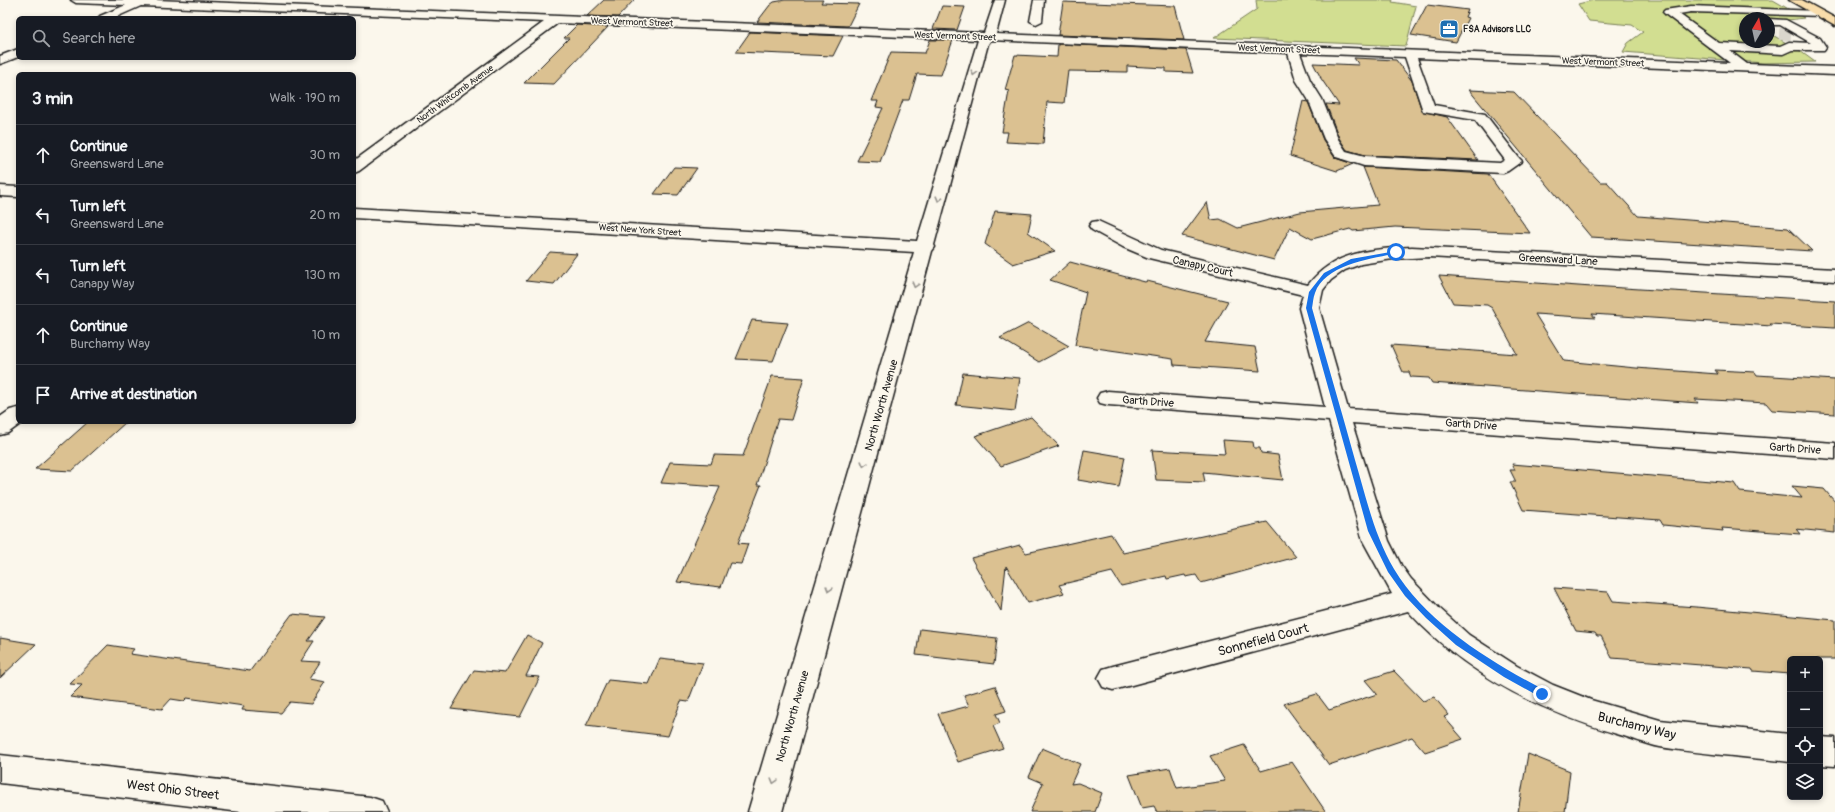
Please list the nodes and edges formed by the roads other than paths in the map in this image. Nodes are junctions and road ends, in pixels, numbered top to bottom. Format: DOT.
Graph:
graph roads {
  1 [pos="76,0"];
  2 [pos="295,0"];
  3 [pos="1000,0"];
  4 [pos="1040,0"];
  5 [pos="1794,0"];
  6 [pos="142,2"];
  7 [pos="279,8"];
  8 [pos="1749,11"];
  9 [pos="1818,14"];
  10 [pos="109,16"];
  11 [pos="556,19"];
  12 [pos="1036,21"];
  13 [pos="1835,23"];
  14 [pos="1786,35"];
  15 [pos="987,37"];
  16 [pos="1717,47"];
  17 [pos="1293,49"];
  18 [pos="16,54"];
  19 [pos="1410,54"];
  20 [pos="0,60"];
  21 [pos="1745,68"];
  22 [pos="1835,71"];
  23 [pos="356,167"];
  24 [pos="0,191"];
  25 [pos="16,192"];
  26 [pos="356,212"];
  27 [pos="1098,226"];
  28 [pos="926,247"];
  29 [pos="1835,276"];
  30 [pos="1311,301"];
  31 [pos="1108,398"];
  32 [pos="1338,414"];
  33 [pos="16,416"];
  34 [pos="0,428"];
  35 [pos="1835,451"];
  36 [pos="1413,599"];
  37 [pos="1113,678"];
  38 [pos="1787,748"];
  39 [pos="1823,751"];
  40 [pos="1835,752"];
  41 [pos="0,768"];
  42 [pos="370,812"];
  43 [pos="765,812"];
  1 -- 6 [label="street, West Vermont Street"];
  2 -- 7 [label="street"];
  3 -- 15 [label="street, North Worth Avenue"];
  4 -- 12 [label="street"];
  5 -- 9 [label="main road"];
  6 -- 7 [label="street, West Vermont Street"];
  6 -- 10 [label="street"];
  7 -- 11 [label="street, West Vermont Street"];
  8 -- 9 [label="street"];
  8 -- 16 [label="street"];
  9 -- 13 [label="main road"];
  11 -- 15 [label="street, West Vermont Street"];
  11 -- 23 [label="street, North Whitcomb Avenue"];
  14 -- 16 [label="street"];
  15 -- 17 [label="street, West Vermont Street"];
  15 -- 28 [label="street, North Worth Avenue, one-way"];
  16 -- 21 [label="street"];
  17 -- 19 [label="street, West Vermont Street"];
  17 -- 19 [label="street"];
  18 -- 20 [label="street"];
  19 -- 21 [label="street, West Vermont Street"];
  21 -- 22 [label="street, West Vermont Street"];
  24 -- 25 [label="street"];
  26 -- 28 [label="street, West New York Street"];
  27 -- 30 [label="street, Canapy Court"];
  28 -- 43 [label="street, North Worth Avenue, one-way"];
  29 -- 30 [label="street, Greensward Lane"];
  30 -- 32 [label="street, Burchamy Way"];
  31 -- 32 [label="street, Garth Drive"];
  32 -- 35 [label="street, Garth Drive"];
  32 -- 36 [label="street, Burchamy Way"];
  33 -- 34 [label="street"];
  36 -- 37 [label="street, Sonnefield Court"];
  36 -- 38 [label="street, Burchamy Way"];
  39 -- 40 [label="street"];
  41 -- 42 [label="street, West Ohio Street"];
}
